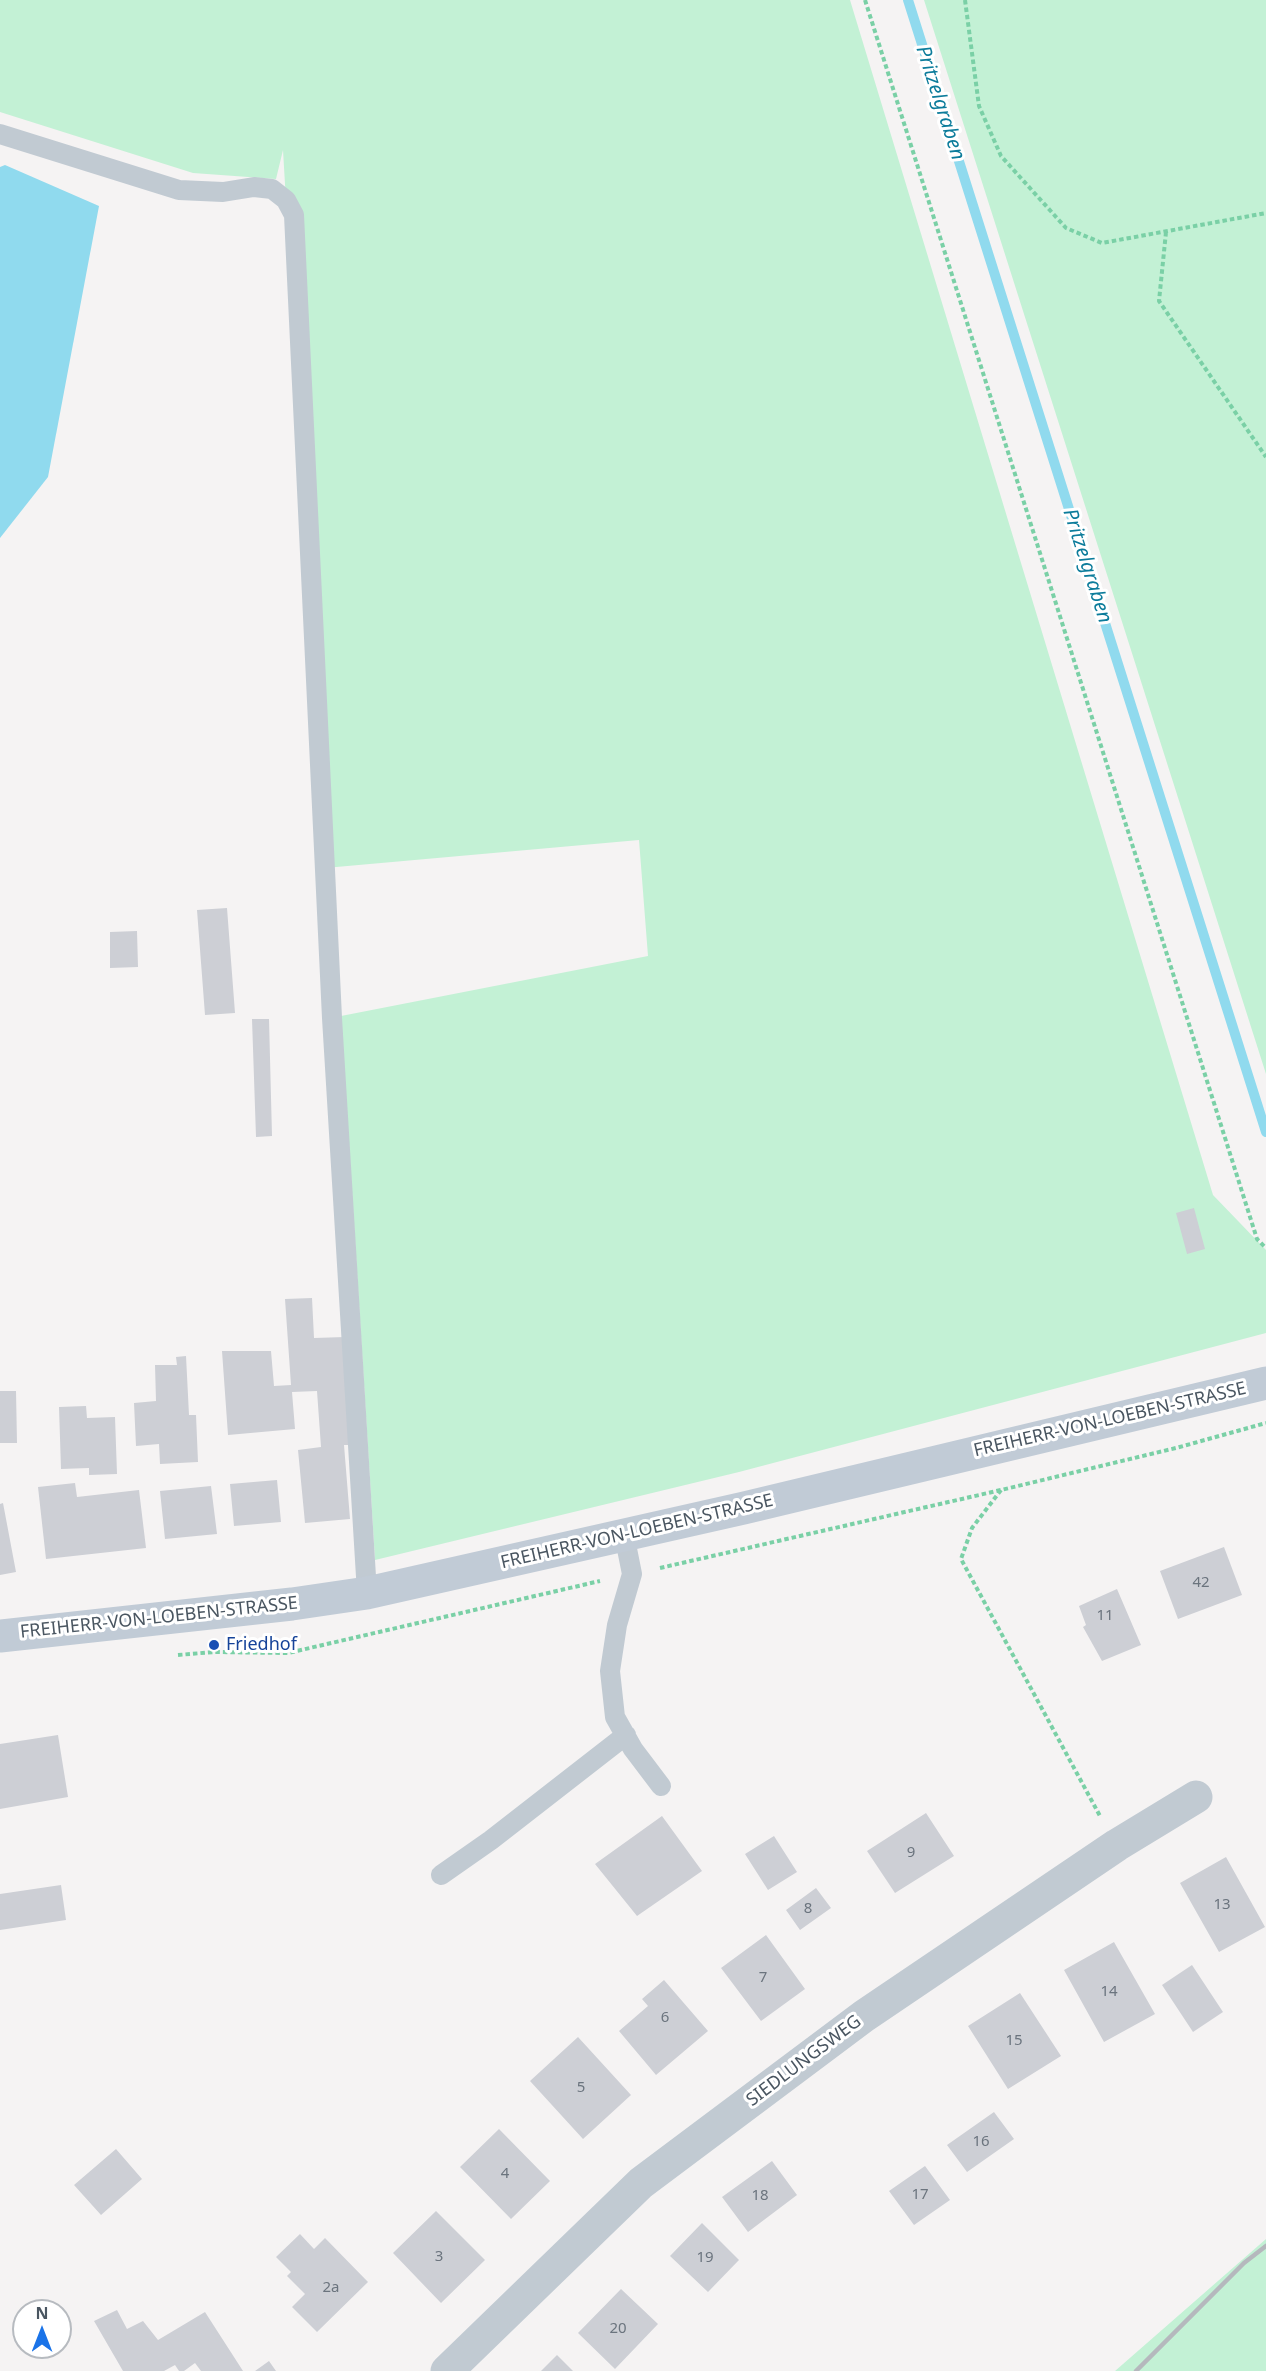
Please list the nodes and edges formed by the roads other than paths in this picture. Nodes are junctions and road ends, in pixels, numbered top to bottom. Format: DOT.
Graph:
graph roads {
  1 [pos="0,134"];
  2 [pos="1266,1383"];
  3 [pos="624,1534"];
  4 [pos="367,1593"];
  5 [pos="0,1636"];
  6 [pos="626,1735"];
  7 [pos="662,1786"];
  8 [pos="1196,1797"];
  9 [pos="441,1875"];
  10 [pos="447,2371"];
  1 -- 4 [label="lane"];
  2 -- 3 [label="main road, FREIHERR-VON-LOEBEN-STRASSE"];
  3 -- 4 [label="main road, FREIHERR-VON-LOEBEN-STRASSE"];
  3 -- 6 [label="lane"];
  4 -- 5 [label="main road, FREIHERR-VON-LOEBEN-STRASSE"];
  6 -- 7 [label="lane"];
  6 -- 9 [label="lane"];
  8 -- 10 [label="street, SIEDLUNGSWEG"];
}
